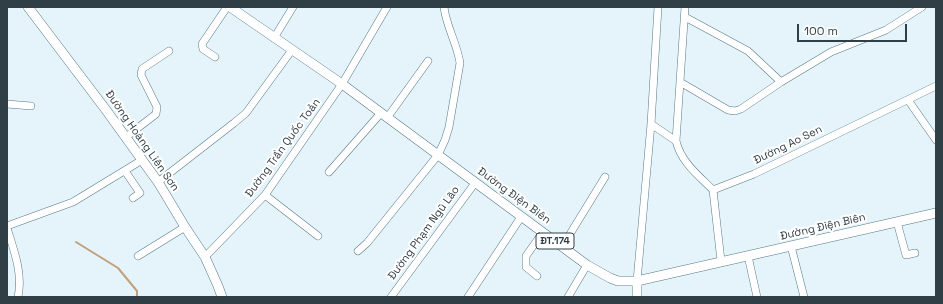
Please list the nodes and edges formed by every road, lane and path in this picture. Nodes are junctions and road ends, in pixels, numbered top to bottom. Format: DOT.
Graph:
graph roads {
  1 [pos="28,7"];
  2 [pos="228,7"];
  3 [pos="293,7"];
  4 [pos="387,7"];
  5 [pos="444,7"];
  6 [pos="658,7"];
  7 [pos="685,7"];
  8 [pos="922,7"];
  9 [pos="685,17"];
  10 [pos="274,38"];
  11 [pos="292,50"];
  12 [pos="169,51"];
  13 [pos="215,57"];
  14 [pos="428,61"];
  15 [pos="680,82"];
  16 [pos="781,82"];
  17 [pos="342,84"];
  18 [pos="936,86"];
  19 [pos="908,100"];
  20 [pos="7,104"];
  21 [pos="31,106"];
  22 [pos="384,115"];
  23 [pos="651,124"];
  24 [pos="126,137"];
  25 [pos="936,140"];
  26 [pos="676,141"];
  27 [pos="438,155"];
  28 [pos="142,160"];
  29 [pos="125,171"];
  30 [pos="329,172"];
  31 [pos="604,177"];
  32 [pos="158,182"];
  33 [pos="475,183"];
  34 [pos="713,190"];
  35 [pos="265,195"];
  36 [pos="133,198"];
  37 [pos="936,213"];
  38 [pos="521,217"];
  39 [pos="897,222"];
  40 [pos="7,227"];
  41 [pos="185,227"];
  42 [pos="543,232"];
  43 [pos="318,236"];
  44 [pos="9,244"];
  45 [pos="562,246"];
  46 [pos="791,246"];
  47 [pos="358,251"];
  48 [pos="915,253"];
  49 [pos="138,256"];
  50 [pos="748,256"];
  51 [pos="205,257"];
  52 [pos="721,261"];
  53 [pos="587,265"];
  54 [pos="537,276"];
  55 [pos="637,281"];
  56 [pos="395,296"];
  57 [pos="18,297"];
  58 [pos="222,297"];
  59 [pos="468,297"];
  60 [pos="568,297"];
  61 [pos="638,297"];
  62 [pos="757,297"];
  63 [pos="804,297"];
  1 -- 24 [label="main road, Đường Hoàng Liên Sơn"];
  2 -- 10 [label="main road, Đường Điện Biên / ĐT.174"];
  2 -- 13 [label="street"];
  3 -- 10 [label="street"];
  4 -- 17 [label="street, Đường Trần Quốc Toản"];
  5 -- 27 [label="street"];
  6 -- 23 [label="street"];
  7 -- 9 [label="street"];
  8 -- 16 [label="street"];
  9 -- 15 [label="street"];
  9 -- 16 [label="street"];
  10 -- 11 [label="main road, Đường Điện Biên / ĐT.174"];
  11 -- 17 [label="main road, Đường Điện Biên / ĐT.174"];
  11 -- 32 [label="street"];
  12 -- 24 [label="street"];
  14 -- 22 [label="street"];
  15 -- 16 [label="street"];
  15 -- 26 [label="street"];
  17 -- 22 [label="main road, Đường Điện Biên / ĐT.174"];
  17 -- 35 [label="street, Đường Trần Quốc Toản"];
  18 -- 19 [label="street, Đường Ao Sen"];
  19 -- 25 [label="street"];
  19 -- 34 [label="street, Đường Ao Sen"];
  20 -- 21 [label="street"];
  22 -- 27 [label="main road, Đường Điện Biên / ĐT.174"];
  22 -- 30 [label="street"];
  23 -- 26 [label="street"];
  23 -- 55 [label="street"];
  24 -- 28 [label="main road, Đường Hoàng Liên Sơn"];
  26 -- 34 [label="street"];
  27 -- 33 [label="main road, Đường Điện Biên / ĐT.174"];
  27 -- 47 [label="street"];
  28 -- 29 [label="street"];
  28 -- 32 [label="main road, Đường Hoàng Liên Sơn"];
  29 -- 36 [label="street"];
  29 -- 40 [label="street"];
  31 -- 45 [label="street"];
  32 -- 41 [label="main road, Đường Hoàng Liên Sơn"];
  33 -- 38 [label="main road, Đường Điện Biên / ĐT.174"];
  33 -- 56 [label="street, Đường Phạm Ngũ Lão"];
  34 -- 52 [label="street"];
  35 -- 43 [label="street"];
  35 -- 51 [label="street, Đường Trần Quốc Toản"];
  37 -- 39 [label="main road, Đường Điện Biên / ĐT.174"];
  38 -- 42 [label="main road, Đường Điện Biên / ĐT.174"];
  38 -- 59 [label="street"];
  39 -- 46 [label="main road, Đường Điện Biên / ĐT.174"];
  39 -- 48 [label="street"];
  40 -- 44 [label="street"];
  41 -- 49 [label="street"];
  41 -- 51 [label="main road, Đường Hoàng Liên Sơn"];
  42 -- 45 [label="main road, Đường Điện Biên / ĐT.174"];
  42 -- 54 [label="street"];
  44 -- 57 [label="street"];
  45 -- 53 [label="main road, Đường Điện Biên / ĐT.174"];
  46 -- 50 [label="main road, Đường Điện Biên / ĐT.174"];
  46 -- 63 [label="street"];
  50 -- 52 [label="main road, Đường Điện Biên / ĐT.174"];
  50 -- 62 [label="street"];
  51 -- 58 [label="main road, Đường Hoàng Liên Sơn"];
  52 -- 55 [label="main road, Đường Điện Biên / ĐT.174"];
  53 -- 55 [label="main road, Đường Điện Biên / ĐT.174"];
  53 -- 60 [label="street"];
  55 -- 61 [label="main road"];
}
